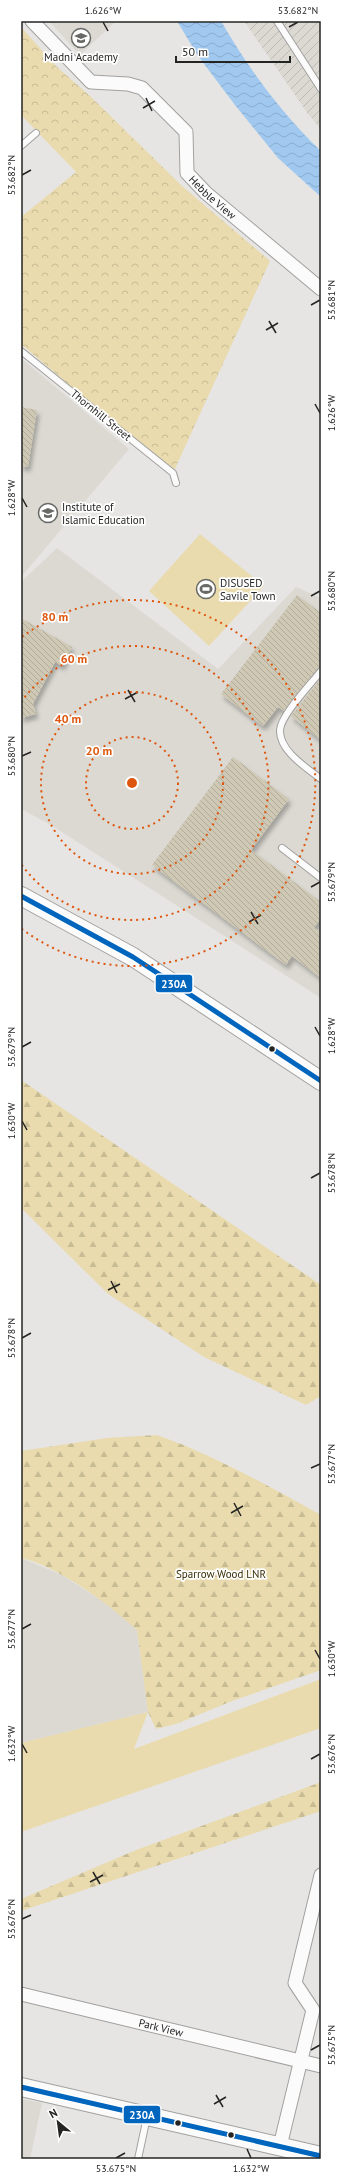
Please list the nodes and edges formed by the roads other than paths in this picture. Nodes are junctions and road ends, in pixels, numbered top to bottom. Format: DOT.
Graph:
graph roads {
  1 [pos="32,21"];
  2 [pos="277,21"];
  3 [pos="321,89"];
  4 [pos="36,133"];
  5 [pos="21,146"];
  6 [pos="321,289"];
  7 [pos="21,351"];
  8 [pos="176,483"];
  9 [pos="321,671"];
  10 [pos="321,779"];
  11 [pos="282,848"];
  12 [pos="321,878"];
  13 [pos="21,896"];
  14 [pos="321,1081"];
  15 [pos="321,1875"];
  16 [pos="21,1994"];
  17 [pos="301,2061"];
  18 [pos="321,2066"];
  19 [pos="21,2087"];
  20 [pos="148,2116"];
  21 [pos="280,2146"];
  22 [pos="297,2155"];
  23 [pos="321,2156"];
  24 [pos="138,2159"];
  1 -- 6 [label="street, Hebble View"];
  2 -- 3 [label="lane"];
  4 -- 5 [label="lane"];
  7 -- 8 [label="lane, Thornhill Street"];
  9 -- 10 [label="lane"];
  11 -- 12 [label="lane"];
  13 -- 14 [label="street"];
  15 -- 17 [label="street"];
  16 -- 17 [label="street, Park View"];
  17 -- 18 [label="street, Park View"];
  17 -- 21 [label="street"];
  19 -- 20 [label="street"];
  20 -- 21 [label="street"];
  20 -- 24 [label="lane"];
  21 -- 22 [label="street"];
  22 -- 23 [label="street"];
}
